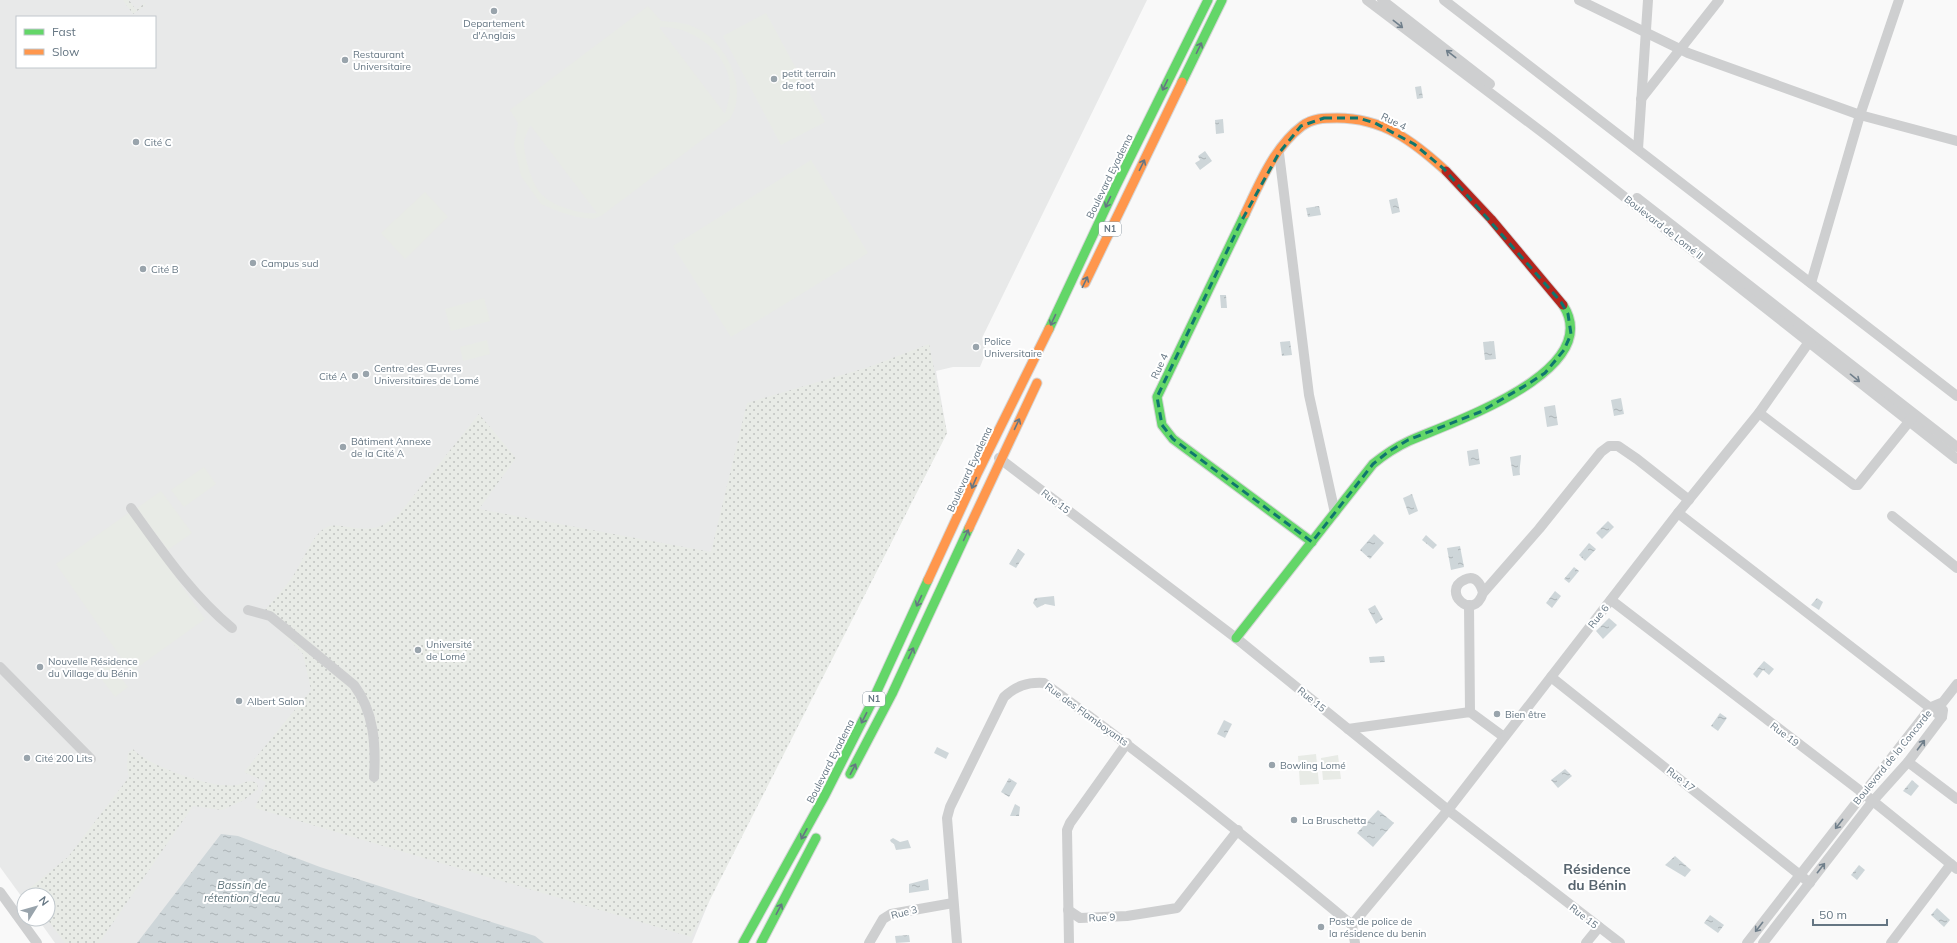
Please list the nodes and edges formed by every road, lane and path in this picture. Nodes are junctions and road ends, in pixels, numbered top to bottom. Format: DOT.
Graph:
graph roads {
  1 [pos="1208,0"];
  2 [pos="1222,0"];
  3 [pos="1367,0"];
  4 [pos="1382,0"];
  5 [pos="1444,0"];
  6 [pos="1579,0"];
  7 [pos="1648,0"];
  8 [pos="1719,0"];
  9 [pos="1899,0"];
  10 [pos="1645,32"];
  11 [pos="1680,49"];
  12 [pos="1641,99"];
  13 [pos="1860,115"];
  14 [pos="1957,141"];
  15 [pos="1638,149"];
  16 [pos="1279,153"];
  17 [pos="1810,283"];
  18 [pos="1081,290"];
  19 [pos="1810,342"];
  20 [pos="1042,371"];
  21 [pos="1957,396"];
  22 [pos="1759,413"];
  23 [pos="1912,418"];
  24 [pos="1957,447"];
  25 [pos="990,448"];
  26 [pos="1957,459"];
  27 [pos="1000,460"];
  28 [pos="1689,500"];
  29 [pos="131,508"];
  30 [pos="1335,513"];
  31 [pos="1678,513"];
  32 [pos="1892,516"];
  33 [pos="1312,542"];
  34 [pos="1957,568"];
  35 [pos="1483,593"];
  36 [pos="1611,600"];
  37 [pos="1469,606"];
  38 [pos="248,610"];
  39 [pos="232,628"];
  40 [pos="1236,638"];
  41 [pos="0,667"];
  42 [pos="1551,677"];
  43 [pos="1957,684"];
  44 [pos="1943,702"];
  45 [pos="1931,707"];
  46 [pos="1470,712"];
  47 [pos="1942,716"];
  48 [pos="1348,729"];
  49 [pos="1504,737"];
  50 [pos="1127,743"];
  51 [pos="91,759"];
  52 [pos="1908,762"];
  53 [pos="374,777"];
  54 [pos="845,783"];
  55 [pos="1863,793"];
  56 [pos="1957,799"];
  57 [pos="1872,802"];
  58 [pos="1448,810"];
  59 [pos="820,830"];
  60 [pos="1238,830"];
  61 [pos="1954,866"];
  62 [pos="1800,874"];
  63 [pos="1810,883"];
  64 [pos="0,892"];
  65 [pos="953,903"];
  66 [pos="1068,910"];
  67 [pos="1352,924"];
  68 [pos="1599,927"];
  69 [pos="37,943"];
  70 [pos="743,943"];
  71 [pos="761,943"];
  72 [pos="869,943"];
  73 [pos="957,943"];
  74 [pos="1069,943"];
  75 [pos="1355,943"];
  76 [pos="1586,943"];
  77 [pos="1620,943"];
  78 [pos="1747,943"];
  79 [pos="1763,943"];
  80 [pos="1891,943"];
  1 -- 25 [label="main road, Boulevard Eyadema / N1, one-way"];
  18 -- 2 [label="main road, N1, one-way"];
  3 -- 19 [label="street, Boulevard de Lomé II, one-way"];
  23 -- 4 [label="street, Boulevard de Lomé II, one-way"];
  5 -- 15 [label="street"];
  6 -- 10 [label="street"];
  7 -- 10 [label="street"];
  8 -- 11 [label="street"];
  9 -- 13 [label="street"];
  10 -- 11 [label="street"];
  10 -- 12 [label="street"];
  11 -- 12 [label="street"];
  11 -- 13 [label="street"];
  12 -- 15 [label="street"];
  13 -- 14 [label="street"];
  13 -- 17 [label="street"];
  15 -- 17 [label="street"];
  16 -- 30 [label="street"];
  16 -- 30 [label="main road, Rue 4"];
  16 -- 33 [label="main road, Rue 4"];
  17 -- 21 [label="street"];
  19 -- 22 [label="street, Rue 6"];
  19 -- 23 [label="street, Boulevard de Lomé II, one-way"];
  27 -- 20 [label="main road, N1, one-way"];
  22 -- 23 [label="street"];
  22 -- 28 [label="street, Rue 6"];
  23 -- 24 [label="street, Boulevard de Lomé II"];
  23 -- 26 [label="street, Boulevard de Lomé II"];
  25 -- 27 [label="street, Rue 15"];
  25 -- 70 [label="main road, Boulevard Eyadema / N1, one-way"];
  27 -- 40 [label="street, Rue 15"];
  54 -- 27 [label="main road, N1, one-way"];
  28 -- 31 [label="street, Rue 6"];
  28 -- 35 [label="street"];
  29 -- 39 [label="street"];
  30 -- 33 [label="main road, Rue 4"];
  31 -- 36 [label="street, Rue 6"];
  31 -- 45 [label="street"];
  32 -- 34 [label="street"];
  33 -- 40 [label="main road, Rue 4"];
  35 -- 37 [label="street"];
  35 -- 37 [label="street"];
  36 -- 42 [label="street, Rue 6"];
  36 -- 55 [label="street, Rue 19"];
  37 -- 46 [label="street"];
  38 -- 53 [label="street"];
  40 -- 48 [label="street, Rue 15"];
  41 -- 51 [label="street"];
  42 -- 49 [label="street, Rue 6"];
  42 -- 62 [label="street, Rue 17"];
  43 -- 44 [label="street"];
  44 -- 45 [label="street, Boulevard de la Concorde"];
  44 -- 47 [label="street, Boulevard de la Concorde"];
  45 -- 47 [label="street"];
  45 -- 55 [label="street, Boulevard de la Concorde"];
  46 -- 48 [label="street"];
  46 -- 49 [label="street"];
  52 -- 47 [label="street, Boulevard de la Concorde, one-way"];
  48 -- 58 [label="street, Rue 15"];
  49 -- 58 [label="street, Rue 6"];
  50 -- 60 [label="street, Rue des Flamboyants"];
  50 -- 65 [label="street, Rue des Flamboyants"];
  50 -- 66 [label="street"];
  52 -- 56 [label="street"];
  52 -- 57 [label="street, Boulevard de la Concorde"];
  55 -- 57 [label="street, Rue 19"];
  55 -- 62 [label="street, Boulevard de la Concorde, one-way"];
  57 -- 61 [label="street, Rue 19"];
  63 -- 57 [label="street, Boulevard de la Concorde, one-way"];
  58 -- 67 [label="street, Rue 6"];
  58 -- 68 [label="street, Rue 15"];
  71 -- 59 [label="main road, one-way"];
  60 -- 66 [label="street, Rue 9"];
  60 -- 67 [label="street, Rue des Flamboyants"];
  61 -- 80 [label="street"];
  62 -- 63 [label="street, Rue 17"];
  62 -- 78 [label="street, Boulevard de la Concorde, one-way"];
  63 -- 79 [label="street, Boulevard de la Concorde"];
  64 -- 69 [label="street"];
  65 -- 72 [label="street, Rue 3"];
  65 -- 73 [label="street, Rue des Flamboyants"];
  66 -- 74 [label="street"];
  67 -- 75 [label="street"];
  68 -- 76 [label="street"];
  68 -- 77 [label="street, Rue 15"];
}
